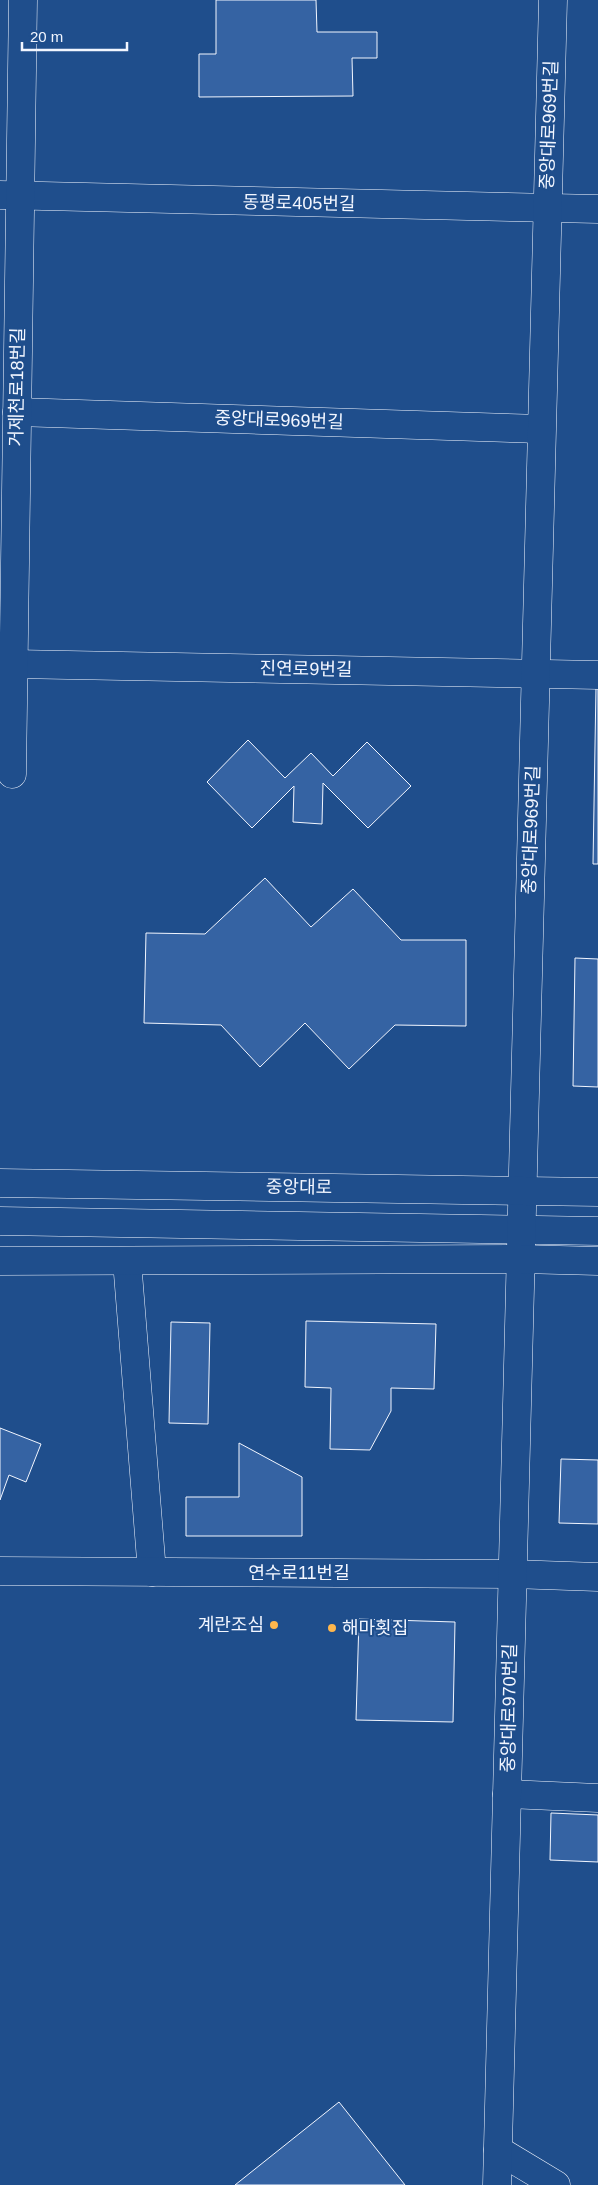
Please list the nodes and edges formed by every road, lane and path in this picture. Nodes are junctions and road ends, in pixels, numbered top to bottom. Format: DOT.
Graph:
graph roads {
  1 [pos="23,0"];
  2 [pos="553,0"];
  3 [pos="10,196"];
  4 [pos="547,209"];
  5 [pos="598,209"];
  6 [pos="17,412"];
  7 [pos="541,429"];
  8 [pos="14,664"];
  9 [pos="535,673"];
  10 [pos="598,675"];
  11 [pos="12,774"];
  12 [pos="0,1183"];
  13 [pos="521,1190"];
  14 [pos="598,1192"];
  15 [pos="0,1221"];
  16 [pos="522,1230"];
  17 [pos="598,1231"];
  18 [pos="521,1259"];
  19 [pos="0,1261"];
  20 [pos="127,1261"];
  21 [pos="598,1261"];
  22 [pos="0,1571"];
  23 [pos="152,1572"];
  24 [pos="512,1574"];
  25 [pos="598,1577"];
  26 [pos="507,1794"];
  27 [pos="598,1798"];
  28 [pos="498,2150"];
  29 [pos="497,2185"];
  30 [pos="556,2185"];
  1 -- 3 [label="street, 거제천로18번길"];
  2 -- 4 [label="street, 중앙대로969번길"];
  3 -- 4 [label="street, 동평로405번길"];
  3 -- 6 [label="street, 거제천로18번길"];
  4 -- 5 [label="street, 동평로405번길"];
  4 -- 7 [label="street, 중앙대로969번길"];
  6 -- 7 [label="street, 중앙대로969번길"];
  6 -- 8 [label="street, 거제천로18번길"];
  7 -- 9 [label="street, 중앙대로969번길"];
  8 -- 9 [label="street, 진연로9번길"];
  8 -- 11 [label="street, 거제천로18번길"];
  9 -- 10 [label="street, 진연로9번길"];
  9 -- 13 [label="street, 중앙대로969번길"];
  12 -- 13 [label="street, 중앙대로"];
  13 -- 14 [label="street, 중앙대로"];
  13 -- 16 [label="street, 중앙대로969번길"];
  15 -- 16 [label="street"];
  16 -- 17 [label="street"];
  16 -- 18 [label="street, 중앙대로970번길"];
  18 -- 20 [label="street"];
  18 -- 21 [label="street"];
  18 -- 24 [label="street, 중앙대로970번길"];
  19 -- 20 [label="street"];
  20 -- 23 [label="street"];
  22 -- 23 [label="street, 연수로11번길"];
  23 -- 24 [label="street, 연수로11번길"];
  24 -- 25 [label="street, 연수로11번길"];
  24 -- 26 [label="street, 중앙대로970번길"];
  26 -- 27 [label="street"];
  26 -- 28 [label="street, 중앙대로970번길"];
  28 -- 29 [label="street, 중앙대로970번길"];
  28 -- 30 [label="street"];
}
